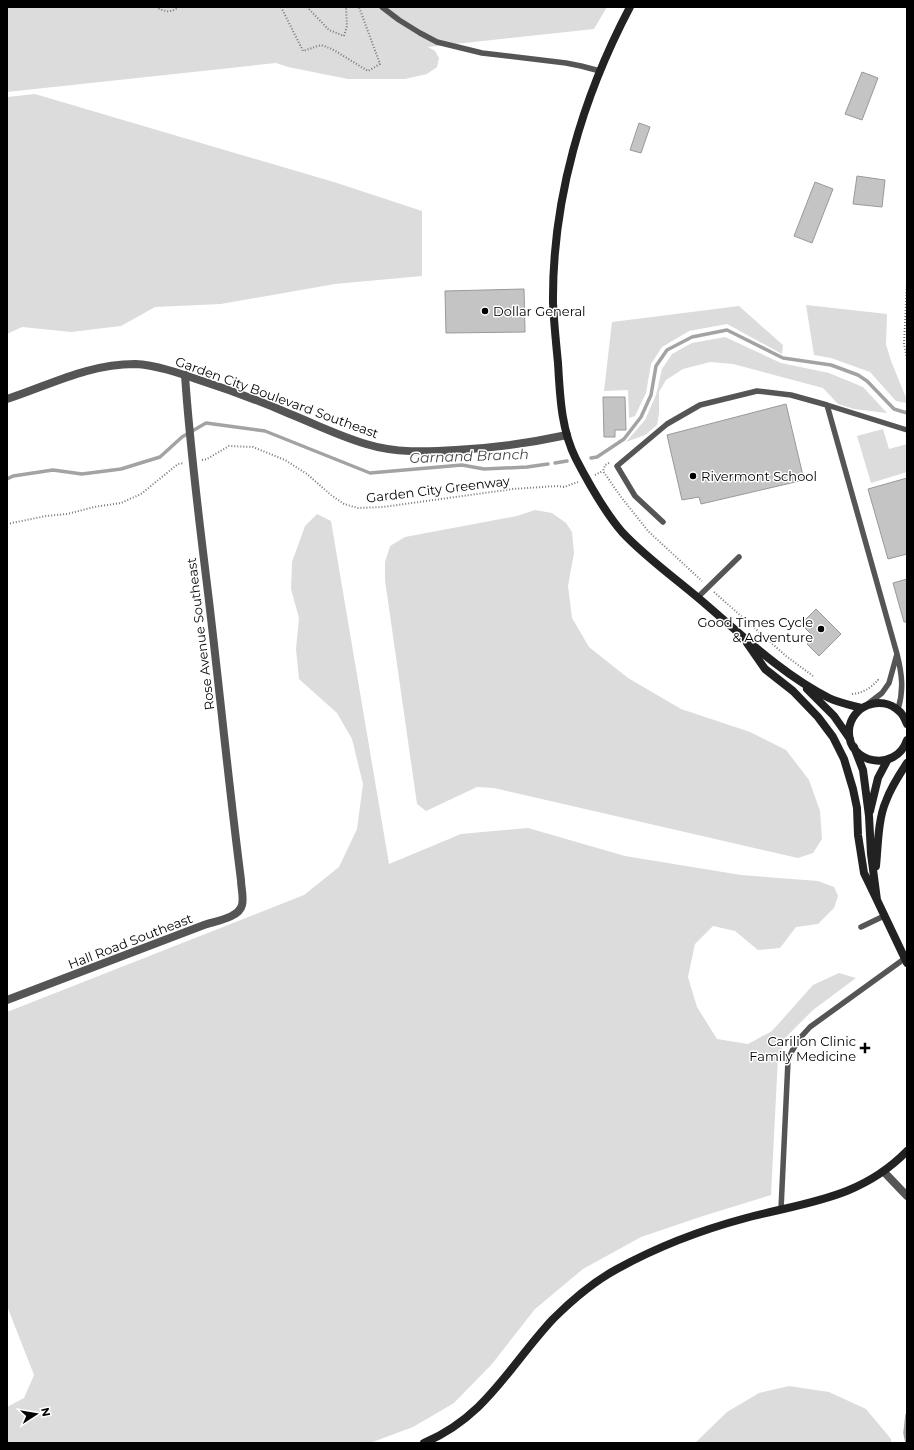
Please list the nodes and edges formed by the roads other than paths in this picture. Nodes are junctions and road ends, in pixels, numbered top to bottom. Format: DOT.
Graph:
graph roads {
  1 [pos="382,7"];
  2 [pos="630,7"];
  3 [pos="600,71"];
  4 [pos="185,376"];
  5 [pos="7,399"];
  6 [pos="827,405"];
  7 [pos="907,430"];
  8 [pos="567,435"];
  9 [pos="663,522"];
  10 [pos="739,557"];
  11 [pos="698,597"];
  12 [pos="743,636"];
  13 [pos="897,654"];
  14 [pos="799,681"];
  15 [pos="865,706"];
  16 [pos="903,713"];
  17 [pos="907,724"];
  18 [pos="850,739"];
  19 [pos="907,740"];
  20 [pos="854,747"];
  21 [pos="887,761"];
  22 [pos="907,763"];
  23 [pos="869,816"];
  24 [pos="874,878"];
  25 [pos="242,889"];
  26 [pos="877,900"];
  27 [pos="884,916"];
  28 [pos="861,927"];
  29 [pos="906,961"];
  30 [pos="7,1000"];
  31 [pos="907,1151"];
  32 [pos="884,1172"];
  33 [pos="907,1196"];
  34 [pos="781,1209"];
  35 [pos="424,1443"];
  1 -- 3 [label="lane"];
  2 -- 3 [label="main road"];
  3 -- 8 [label="main road"];
  4 -- 5 [label="street, Garden City Boulevard Southeast"];
  4 -- 8 [label="street, Garden City Boulevard Southeast"];
  4 -- 25 [label="street, Rose Avenue Southeast"];
  6 -- 7 [label="lane"];
  6 -- 9 [label="lane"];
  6 -- 13 [label="lane"];
  8 -- 11 [label="main road"];
  10 -- 11 [label="lane"];
  11 -- 12 [label="main road"];
  12 -- 14 [label="main road"];
  12 -- 26 [label="main road"];
  13 -- 15 [label="lane"];
  13 -- 16 [label="lane"];
  14 -- 15 [label="main road"];
  14 -- 18 [label="main road"];
  15 -- 16 [label="main road"];
  15 -- 18 [label="main road"];
  16 -- 17 [label="main road"];
  18 -- 20 [label="main road"];
  19 -- 21 [label="main road"];
  20 -- 21 [label="main road"];
  20 -- 23 [label="main road"];
  21 -- 23 [label="main road"];
  22 -- 24 [label="main road"];
  23 -- 24 [label="main road"];
  24 -- 26 [label="main road"];
  25 -- 30 [label="street, Hall Road Southeast"];
  26 -- 27 [label="main road"];
  27 -- 28 [label="lane"];
  27 -- 29 [label="main road"];
  29 -- 34 [label="lane"];
  31 -- 32 [label="main road"];
  32 -- 33 [label="street"];
  32 -- 34 [label="main road"];
  34 -- 35 [label="main road"];
}
